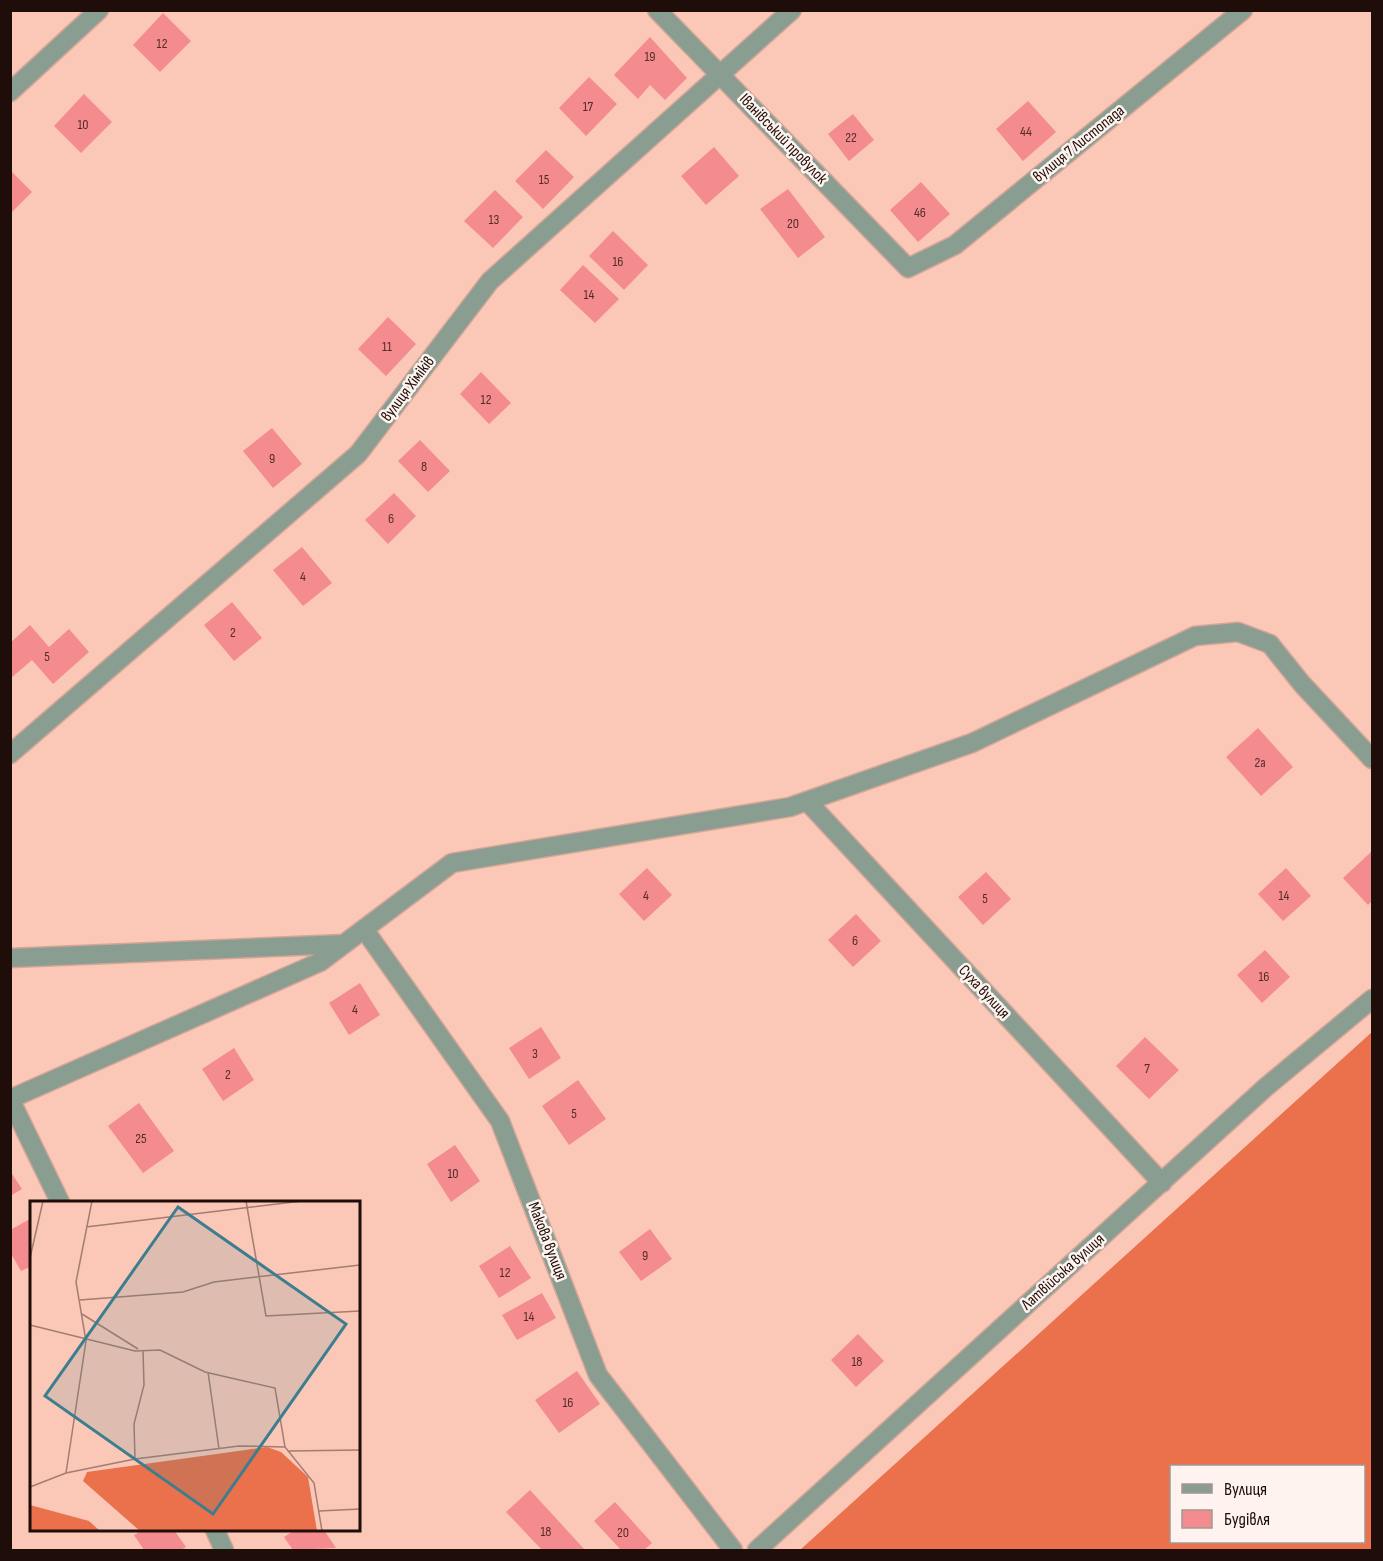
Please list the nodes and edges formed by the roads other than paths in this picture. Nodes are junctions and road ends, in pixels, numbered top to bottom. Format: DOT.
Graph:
graph roads {
  1 [pos="99,10"];
  2 [pos="657,10"];
  3 [pos="792,10"];
  4 [pos="1243,10"];
  5 [pos="721,74"];
  6 [pos="10,92"];
  7 [pos="908,268"];
  8 [pos="10,754"];
  9 [pos="1372,759"];
  10 [pos="807,801"];
  11 [pos="364,929"];
  12 [pos="345,944"];
  13 [pos="10,958"];
  14 [pos="1372,999"];
  15 [pos="10,1099"];
  16 [pos="1162,1183"];
  17 [pos="59,1201"];
  18 [pos="215,1531"];
  19 [pos="224,1551"];
  20 [pos="733,1551"];
  21 [pos="757,1551"];
  1 -- 6 [label="street"];
  2 -- 5 [label="street, Іванівський провулок"];
  3 -- 5 [label="street, вулиця Хіміків"];
  4 -- 7 [label="street, вулиця 7 Листопада"];
  5 -- 7 [label="street, Іванівський провулок"];
  5 -- 8 [label="street, вулиця Хіміків"];
  9 -- 10 [label="street"];
  10 -- 11 [label="street"];
  10 -- 16 [label="street, Суха вулиця"];
  11 -- 12 [label="street"];
  11 -- 20 [label="street, Макова вулиця"];
  12 -- 13 [label="street"];
  12 -- 15 [label="street"];
  14 -- 16 [label="street, Латвійська вулиця"];
  15 -- 17 [label="street"];
  16 -- 21 [label="street, Латвійська вулиця"];
  18 -- 19 [label="street"];
}
